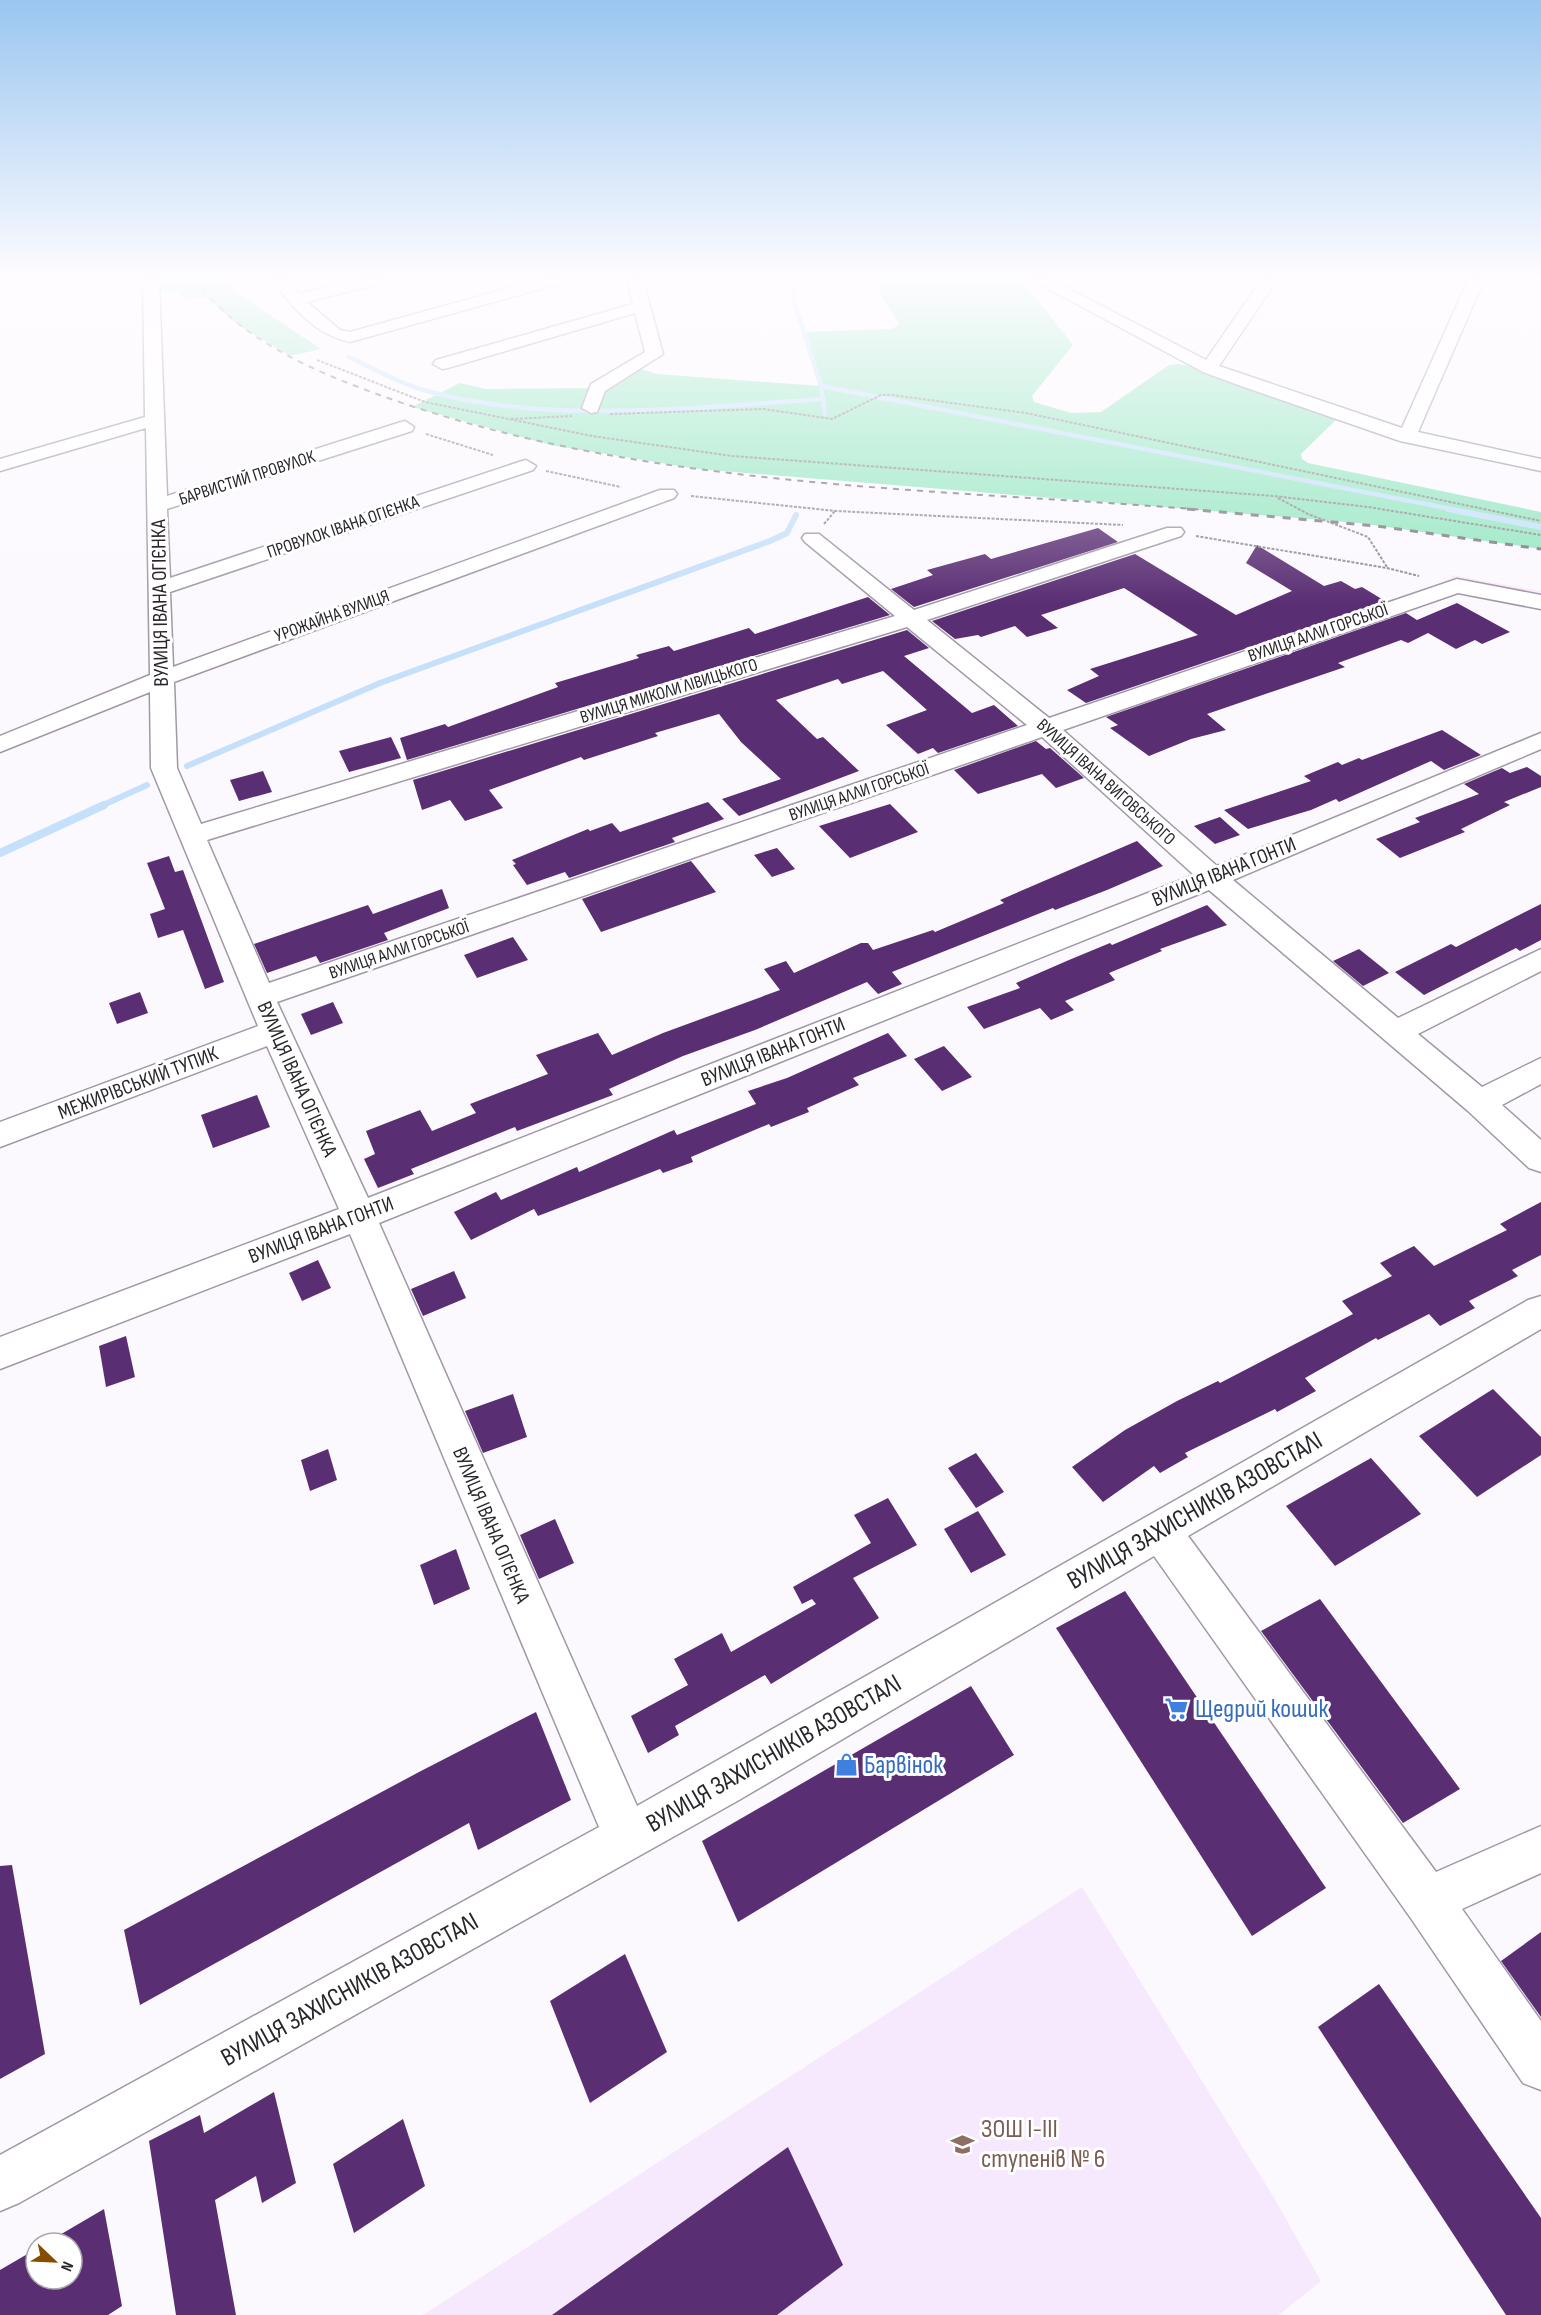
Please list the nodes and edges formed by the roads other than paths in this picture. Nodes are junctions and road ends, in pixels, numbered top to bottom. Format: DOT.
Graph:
graph roads {
  1 [pos="153,388"];
  2 [pos="597,388"];
  3 [pos="1263,388"];
  4 [pos="1429,388"];
  5 [pos="600,411"];
  6 [pos="154,420"];
  7 [pos="405,428"];
  8 [pos="1407,437"];
  9 [pos="0,444"];
  10 [pos="4,464"];
  11 [pos="1541,465"];
  12 [pos="526,466"];
  13 [pos="666,494"];
  14 [pos="157,506"];
  15 [pos="1174,532"];
  16 [pos="812,538"];
  17 [pos="159,589"];
  18 [pos="1541,602"];
  19 [pos="912,618"];
  20 [pos="161,679"];
  21 [pos="1045,728"];
  22 [pos="1541,741"];
  23 [pos="0,746"];
  24 [pos="194,835"];
  25 [pos="1213,878"];
  26 [pos="1541,959"];
  27 [pos="260,997"];
  28 [pos="275,1031"];
  29 [pos="1396,1032"];
  30 [pos="1541,1070"];
  31 [pos="1479,1103"];
  32 [pos="0,1135"];
  33 [pos="1541,1159"];
  34 [pos="359,1216"];
  35 [pos="1541,1311"];
  36 [pos="0,1353"];
  37 [pos="1160,1532"];
  38 [pos="627,1837"];
  39 [pos="1541,1849"];
  40 [pos="1428,1900"];
  41 [pos="1541,2065"];
  42 [pos="0,2184"];
  1 -- 6 [label="street, ВУЛИЦЯ ІВАНА ОГІЄНКА"];
  2 -- 5 [label="street"];
  3 -- 8 [label="street"];
  4 -- 8 [label="street"];
  6 -- 10 [label="street"];
  6 -- 14 [label="street, ВУЛИЦЯ ІВАНА ОГІЄНКА"];
  7 -- 14 [label="street, БАРВИСТИЙ ПРОВУЛОК"];
  8 -- 11 [label="street"];
  9 -- 10 [label="street"];
  12 -- 17 [label="street, ПРОВУЛОК ІВАНА ОГІЄНКА"];
  13 -- 20 [label="street, УРОЖАЙНА ВУЛИЦЯ"];
  14 -- 17 [label="street, ВУЛИЦЯ ІВАНА ОГІЄНКА"];
  15 -- 19 [label="street, ВУЛИЦЯ МИКОЛИ ЛІВИЦЬКОГО"];
  16 -- 19 [label="street, ВУЛИЦЯ ІВАНА ВИГОВСЬКОГО"];
  17 -- 20 [label="street, ВУЛИЦЯ ІВАНА ОГІЄНКА"];
  18 -- 21 [label="street, ВУЛИЦЯ АЛЛИ ГОРСЬКОЇ"];
  19 -- 21 [label="street, ВУЛИЦЯ ІВАНА ВИГОВСЬКОГО"];
  19 -- 24 [label="street, ВУЛИЦЯ МИКОЛИ ЛІВИЦЬКОГО"];
  20 -- 23 [label="street, УРОЖАЙНА ВУЛИЦЯ"];
  20 -- 24 [label="street, ВУЛИЦЯ ІВАНА ОГІЄНКА"];
  21 -- 25 [label="street, ВУЛИЦЯ ІВАНА ВИГОВСЬКОГО"];
  21 -- 27 [label="street, ВУЛИЦЯ АЛЛИ ГОРСЬКОЇ"];
  22 -- 25 [label="street, ВУЛИЦЯ ІВАНА ГОНТИ"];
  24 -- 27 [label="street, ВУЛИЦЯ ІВАНА ОГІЄНКА"];
  25 -- 29 [label="street, ВУЛИЦЯ ІВАНА ВИГОВСЬКОГО"];
  25 -- 34 [label="street, ВУЛИЦЯ ІВАНА ГОНТИ"];
  26 -- 29 [label="street"];
  27 -- 28 [label="street, ВУЛИЦЯ ІВАНА ОГІЄНКА"];
  28 -- 32 [label="street, МЕЖИРІВСЬКИЙ ТУПИК"];
  28 -- 34 [label="street, ВУЛИЦЯ ІВАНА ОГІЄНКА"];
  29 -- 31 [label="street, ВУЛИЦЯ ІВАНА ВИГОВСЬКОГО"];
  30 -- 31 [label="street"];
  31 -- 33 [label="street, ВУЛИЦЯ ІВАНА ВИГОВСЬКОГО"];
  34 -- 36 [label="street, ВУЛИЦЯ ІВАНА ГОНТИ"];
  34 -- 38 [label="street, ВУЛИЦЯ ІВАНА ОГІЄНКА"];
  35 -- 37 [label="street, ВУЛИЦЯ ЗАХИСНИКІВ АЗОВСТАЛІ"];
  37 -- 38 [label="street, ВУЛИЦЯ ЗАХИСНИКІВ АЗОВСТАЛІ"];
  37 -- 40 [label="street"];
  38 -- 42 [label="street, ВУЛИЦЯ ЗАХИСНИКІВ АЗОВСТАЛІ"];
  39 -- 40 [label="street"];
  40 -- 41 [label="street"];
}
